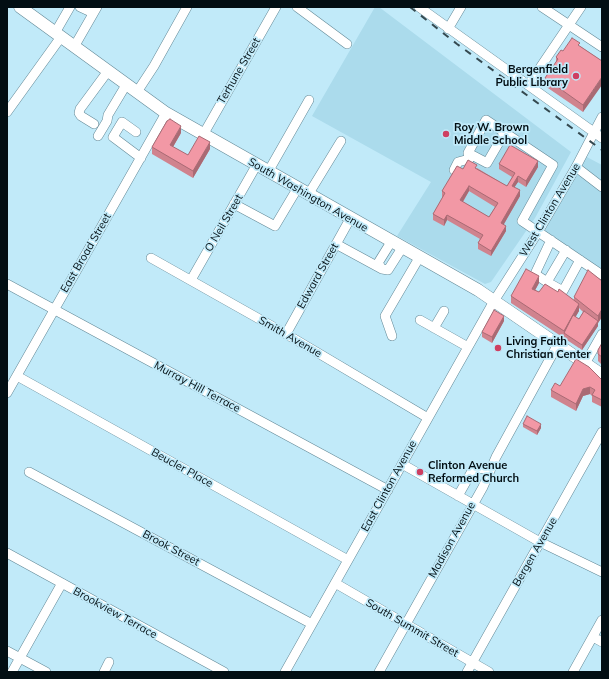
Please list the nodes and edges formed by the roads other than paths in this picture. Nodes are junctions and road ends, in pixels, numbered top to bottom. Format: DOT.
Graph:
graph roads {
  1 [pos="20,7"];
  2 [pos="70,7"];
  3 [pos="80,7"];
  4 [pos="187,7"];
  5 [pos="276,7"];
  6 [pos="297,7"];
  7 [pos="419,7"];
  8 [pos="461,7"];
  9 [pos="542,7"];
  10 [pos="581,7"];
  11 [pos="95,10"];
  12 [pos="569,24"];
  13 [pos="448,29"];
  14 [pos="58,35"];
  15 [pos="347,44"];
  16 [pos="74,47"];
  17 [pos="602,47"];
  18 [pos="108,71"];
  19 [pos="529,84"];
  20 [pos="126,85"];
  21 [pos="136,92"];
  22 [pos="309,100"];
  23 [pos="7,112"];
  24 [pos="166,113"];
  25 [pos="602,117"];
  26 [pos="94,124"];
  27 [pos="505,132"];
  28 [pos="594,132"];
  29 [pos="203,135"];
  30 [pos="98,136"];
  31 [pos="602,138"];
  32 [pos="341,141"];
  33 [pos="149,142"];
  34 [pos="468,153"];
  35 [pos="141,158"];
  36 [pos="256,166"];
  37 [pos="576,167"];
  38 [pos="454,170"];
  39 [pos="268,172"];
  40 [pos="602,187"];
  41 [pos="297,189"];
  42 [pos="308,195"];
  43 [pos="234,204"];
  44 [pos="350,219"];
  45 [pos="538,232"];
  46 [pos="551,240"];
  47 [pos="391,242"];
  48 [pos="336,244"];
  49 [pos="402,248"];
  50 [pos="566,250"];
  51 [pos="151,258"];
  52 [pos="419,258"];
  53 [pos="580,260"];
  54 [pos="382,269"];
  55 [pos="602,275"];
  56 [pos="191,280"];
  57 [pos="547,282"];
  58 [pos="7,284"];
  59 [pos="494,300"];
  60 [pos="54,310"];
  61 [pos="444,311"];
  62 [pos="420,320"];
  63 [pos="434,328"];
  64 [pos="286,334"];
  65 [pos="602,334"];
  66 [pos="392,336"];
  67 [pos="558,344"];
  68 [pos="468,347"];
  69 [pos="586,362"];
  70 [pos="602,375"];
  71 [pos="17,376"];
  72 [pos="7,393"];
  73 [pos="428,418"];
  74 [pos="601,435"];
  75 [pos="402,464"];
  76 [pos="490,470"];
  77 [pos="30,472"];
  78 [pos="388,490"];
  79 [pos="458,496"];
  80 [pos="473,504"];
  81 [pos="540,542"];
  82 [pos="7,553"];
  83 [pos="348,560"];
  84 [pos="602,572"];
  85 [pos="62,583"];
  86 [pos="335,583"];
  87 [pos="602,620"];
  88 [pos="312,624"];
  89 [pos="405,624"];
  90 [pos="593,637"];
  91 [pos="602,642"];
  92 [pos="7,651"];
  93 [pos="20,658"];
  94 [pos="109,662"];
  95 [pos="472,663"];
  96 [pos="12,672"];
  97 [pos="46,672"];
  98 [pos="104,672"];
  99 [pos="224,672"];
  100 [pos="285,672"];
  101 [pos="379,672"];
  102 [pos="467,672"];
  103 [pos="489,672"];
  104 [pos="573,672"];
  1 -- 14 [label="main road, South Washington Avenue"];
  2 -- 14 [label="street"];
  3 -- 11 [label="street"];
  4 -- 21 [label="street"];
  5 -- 29 [label="street, Terhune Street"];
  6 -- 15 [label="street"];
  7 -- 13 [label="street"];
  8 -- 13 [label="street"];
  9 -- 12 [label="street"];
  10 -- 12 [label="street"];
  11 -- 16 [label="street"];
  12 -- 17 [label="street"];
  12 -- 19 [label="street"];
  13 -- 19 [label="street"];
  14 -- 16 [label="main road, South Washington Avenue"];
  14 -- 23 [label="street"];
  16 -- 18 [label="main road, South Washington Avenue"];
  18 -- 20 [label="main road, South Washington Avenue"];
  18 -- 26 [label="street"];
  19 -- 28 [label="street"];
  20 -- 21 [label="main road, South Washington Avenue"];
  20 -- 30 [label="street"];
  21 -- 24 [label="main road, South Washington Avenue"];
  22 -- 39 [label="street"];
  24 -- 29 [label="main road, South Washington Avenue"];
  24 -- 33 [label="street, East Broad Street"];
  25 -- 28 [label="street, West Clinton Avenue"];
  27 -- 34 [label="street"];
  27 -- 34 [label="street"];
  27 -- 45 [label="street"];
  28 -- 31 [label="street"];
  28 -- 37 [label="street, West Clinton Avenue"];
  29 -- 36 [label="main road, South Washington Avenue"];
  32 -- 42 [label="street"];
  33 -- 35 [label="street, East Broad Street"];
  33 -- 35 [label="street"];
  34 -- 38 [label="street"];
  35 -- 60 [label="street, East Broad Street"];
  36 -- 39 [label="main road, South Washington Avenue"];
  36 -- 43 [label="street, O Neil Street"];
  37 -- 40 [label="street"];
  37 -- 45 [label="street, West Clinton Avenue"];
  39 -- 41 [label="main road, South Washington Avenue"];
  41 -- 42 [label="main road, South Washington Avenue"];
  41 -- 43 [label="street"];
  42 -- 44 [label="main road, South Washington Avenue"];
  43 -- 56 [label="street, O Neil Street"];
  44 -- 47 [label="main road, South Washington Avenue"];
  44 -- 48 [label="street, Edward Street"];
  45 -- 46 [label="street"];
  45 -- 59 [label="street, West Clinton Avenue"];
  46 -- 50 [label="street"];
  46 -- 57 [label="street"];
  47 -- 49 [label="main road, South Washington Avenue"];
  47 -- 54 [label="street"];
  48 -- 54 [label="street"];
  48 -- 64 [label="street, Edward Street"];
  49 -- 52 [label="main road, South Washington Avenue"];
  49 -- 54 [label="street"];
  50 -- 53 [label="street"];
  50 -- 57 [label="street"];
  51 -- 56 [label="street, Smith Avenue"];
  52 -- 59 [label="main road, South Washington Avenue"];
  52 -- 66 [label="street"];
  53 -- 55 [label="street"];
  53 -- 57 [label="street"];
  56 -- 64 [label="street, Smith Avenue"];
  58 -- 60 [label="street, Murray Hill Terrace"];
  59 -- 67 [label="main road, South Washington Avenue"];
  59 -- 68 [label="street, East Clinton Avenue"];
  60 -- 71 [label="street, East Broad Street"];
  60 -- 78 [label="street, Murray Hill Terrace"];
  61 -- 63 [label="street"];
  62 -- 63 [label="street"];
  63 -- 68 [label="street"];
  64 -- 73 [label="street, Smith Avenue"];
  65 -- 69 [label="street"];
  67 -- 69 [label="main road, South Washington Avenue"];
  67 -- 76 [label="street, Madison Avenue"];
  68 -- 73 [label="street, East Clinton Avenue"];
  69 -- 70 [label="main road, South Washington Avenue"];
  71 -- 72 [label="street, East Broad Street"];
  71 -- 83 [label="street, Beucler Place"];
  73 -- 75 [label="street, East Clinton Avenue"];
  74 -- 81 [label="street, Bergen Avenue"];
  75 -- 78 [label="street, East Clinton Avenue"];
  75 -- 79 [label="street"];
  76 -- 79 [label="street"];
  76 -- 80 [label="street, Madison Avenue"];
  77 -- 88 [label="street, Brook Street"];
  78 -- 83 [label="street, East Clinton Avenue"];
  79 -- 80 [label="street"];
  80 -- 81 [label="street"];
  80 -- 89 [label="street, Madison Avenue"];
  81 -- 84 [label="street"];
  81 -- 95 [label="street, Bergen Avenue"];
  82 -- 85 [label="street, Brookview Terrace"];
  83 -- 86 [label="street, East Clinton Avenue"];
  85 -- 93 [label="street"];
  85 -- 99 [label="street, Brookview Terrace"];
  86 -- 88 [label="street, East Clinton Avenue"];
  86 -- 89 [label="street, South Summit Street"];
  87 -- 90 [label="street"];
  88 -- 100 [label="street, East Clinton Avenue"];
  89 -- 95 [label="street, South Summit Street"];
  89 -- 101 [label="street, Madison Avenue"];
  90 -- 91 [label="street"];
  90 -- 104 [label="street"];
  92 -- 93 [label="street"];
  93 -- 96 [label="street"];
  93 -- 97 [label="street"];
  94 -- 98 [label="street"];
  95 -- 102 [label="street, Bergen Avenue"];
  95 -- 103 [label="street, South Summit Street"];
}
